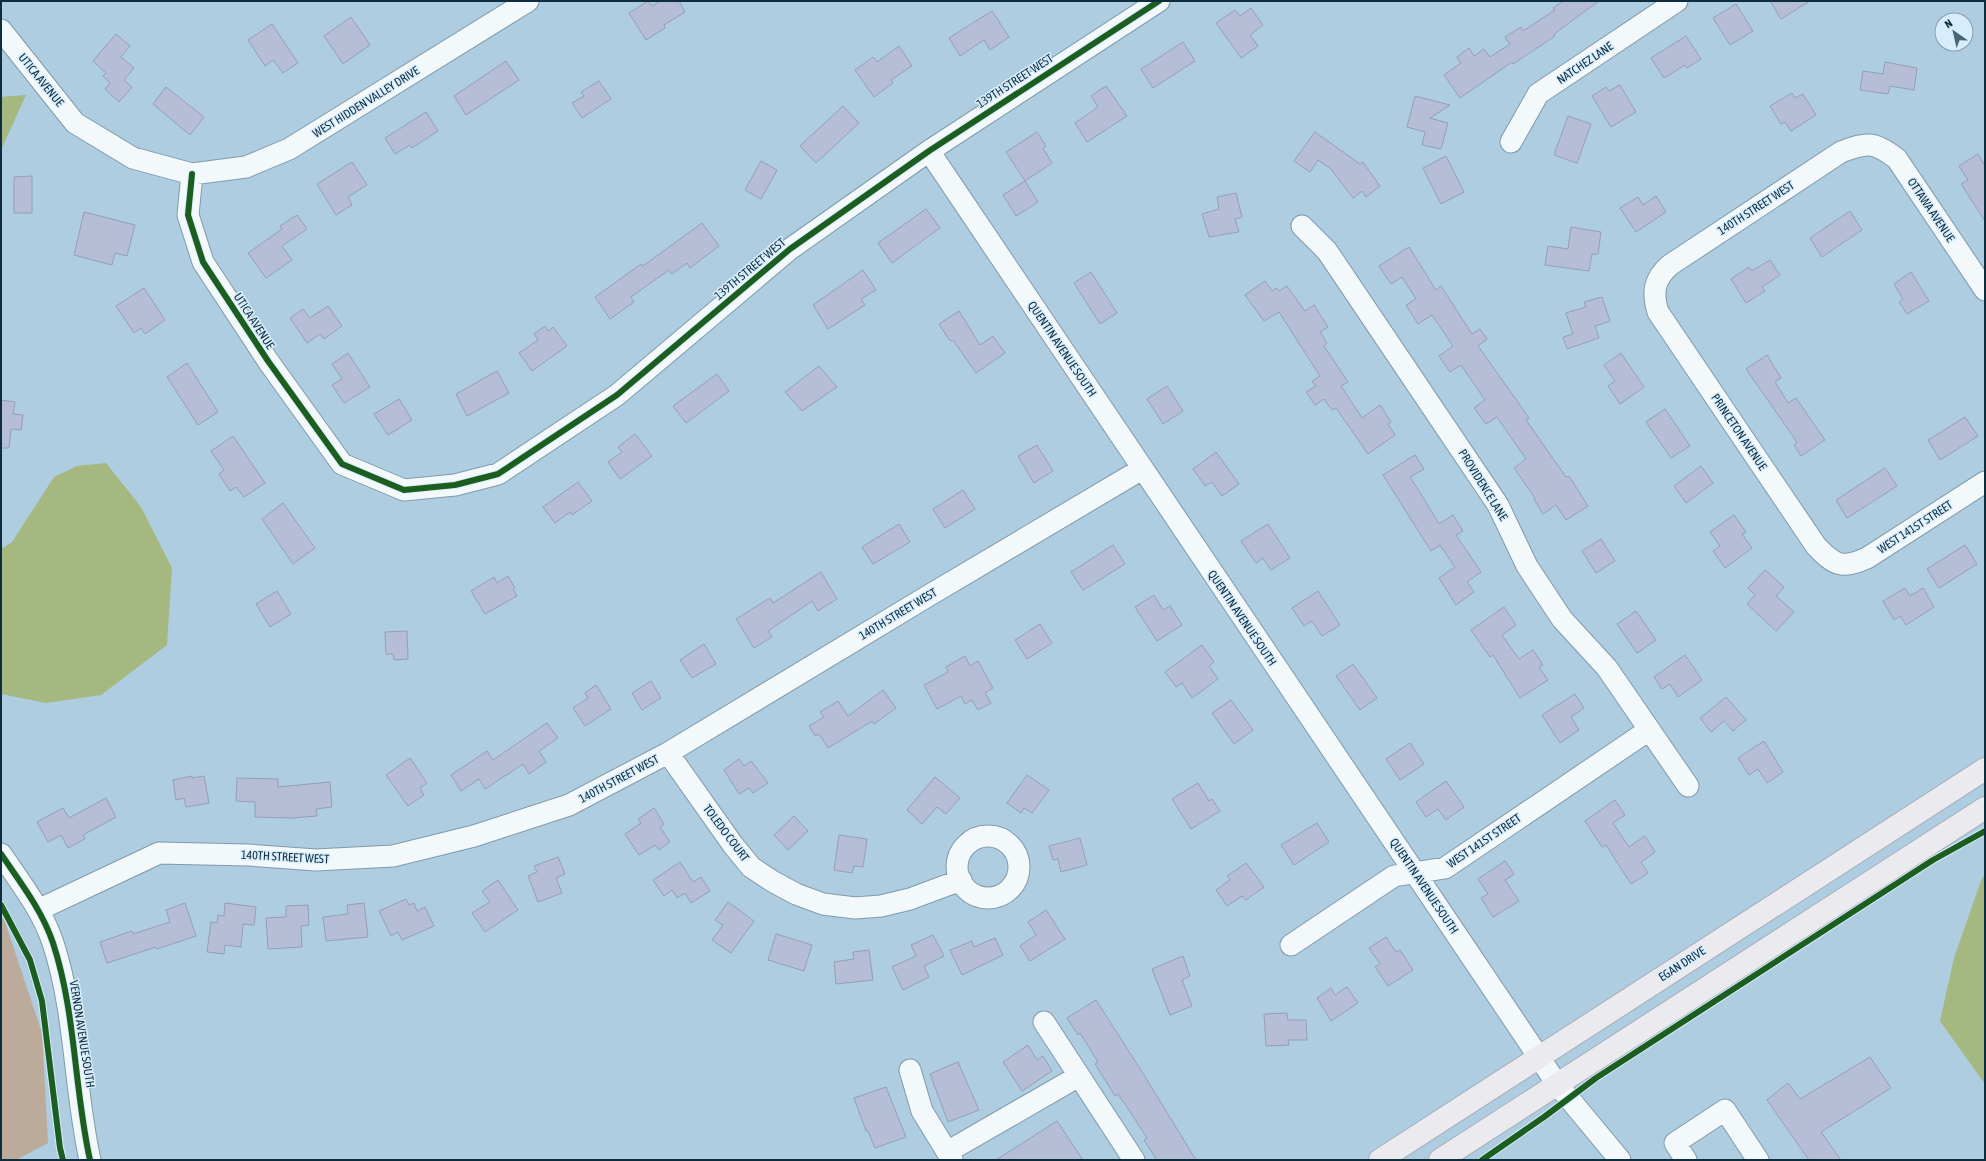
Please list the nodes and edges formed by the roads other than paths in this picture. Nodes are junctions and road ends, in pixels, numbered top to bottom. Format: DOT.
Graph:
graph roads {
  1 [pos="528,1"];
  2 [pos="1158,1"];
  3 [pos="1678,1"];
  4 [pos="1,30"];
  5 [pos="1512,142"];
  6 [pos="1868,143"];
  7 [pos="929,151"];
  8 [pos="192,174"];
  9 [pos="1302,226"];
  10 [pos="1656,287"];
  11 [pos="1985,290"];
  12 [pos="342,464"];
  13 [pos="1142,469"];
  14 [pos="1985,482"];
  15 [pos="1842,566"];
  16 [pos="1649,730"];
  17 [pos="668,753"];
  18 [pos="1985,769"];
  19 [pos="1688,786"];
  20 [pos="1985,808"];
  21 [pos="1,854"];
  22 [pos="1414,873"];
  23 [pos="961,880"];
  24 [pos="38,910"];
  25 [pos="1291,944"];
  26 [pos="1044,1022"];
  27 [pos="1540,1056"];
  28 [pos="910,1070"];
  29 [pos="1080,1076"];
  30 [pos="1557,1084"];
  31 [pos="950,1156"];
  32 [pos="90,1160"];
  33 [pos="1134,1160"];
  34 [pos="1380,1160"];
  35 [pos="1440,1160"];
  36 [pos="1620,1160"];
  37 [pos="1686,1160"];
  38 [pos="1758,1160"];
  1 -- 8 [label="street, WEST HIDDEN VALLEY DRIVE"];
  2 -- 7 [label="street, 139TH STREET WEST"];
  3 -- 5 [label="street, NATCHEZ LANE"];
  4 -- 8 [label="street, UTICA AVENUE"];
  6 -- 10 [label="street, 140TH STREET WEST"];
  6 -- 11 [label="street, OTTAWA AVENUE"];
  7 -- 12 [label="street, 139TH STREET WEST"];
  7 -- 13 [label="street, QUENTIN AVENUE SOUTH"];
  8 -- 12 [label="street, UTICA AVENUE"];
  9 -- 16 [label="street, PROVIDENCE LANE"];
  10 -- 15 [label="street, PRINCETON AVENUE"];
  13 -- 17 [label="street, 140TH STREET WEST"];
  13 -- 22 [label="street, QUENTIN AVENUE SOUTH"];
  14 -- 15 [label="street, WEST 141ST STREET"];
  16 -- 19 [label="street, PROVIDENCE LANE"];
  16 -- 22 [label="street, WEST 141ST STREET"];
  17 -- 23 [label="street, TOLEDO COURT"];
  17 -- 24 [label="street, 140TH STREET WEST"];
  18 -- 27 [label="highway, EGAN DRIVE"];
  20 -- 30 [label="highway"];
  21 -- 24 [label="street, VERNON AVENUE SOUTH"];
  22 -- 25 [label="street, WEST 141ST STREET"];
  22 -- 27 [label="street, QUENTIN AVENUE SOUTH"];
  24 -- 32 [label="street, VERNON AVENUE SOUTH"];
  26 -- 29 [label="street"];
  27 -- 30 [label="street, QUENTIN AVENUE SOUTH"];
  27 -- 34 [label="highway, EGAN DRIVE"];
  28 -- 31 [label="street"];
  29 -- 31 [label="street"];
  29 -- 33 [label="street"];
  30 -- 35 [label="highway"];
  30 -- 36 [label="street, QUENTIN AVENUE SOUTH"];
  37 -- 38 [label="street"];
}
